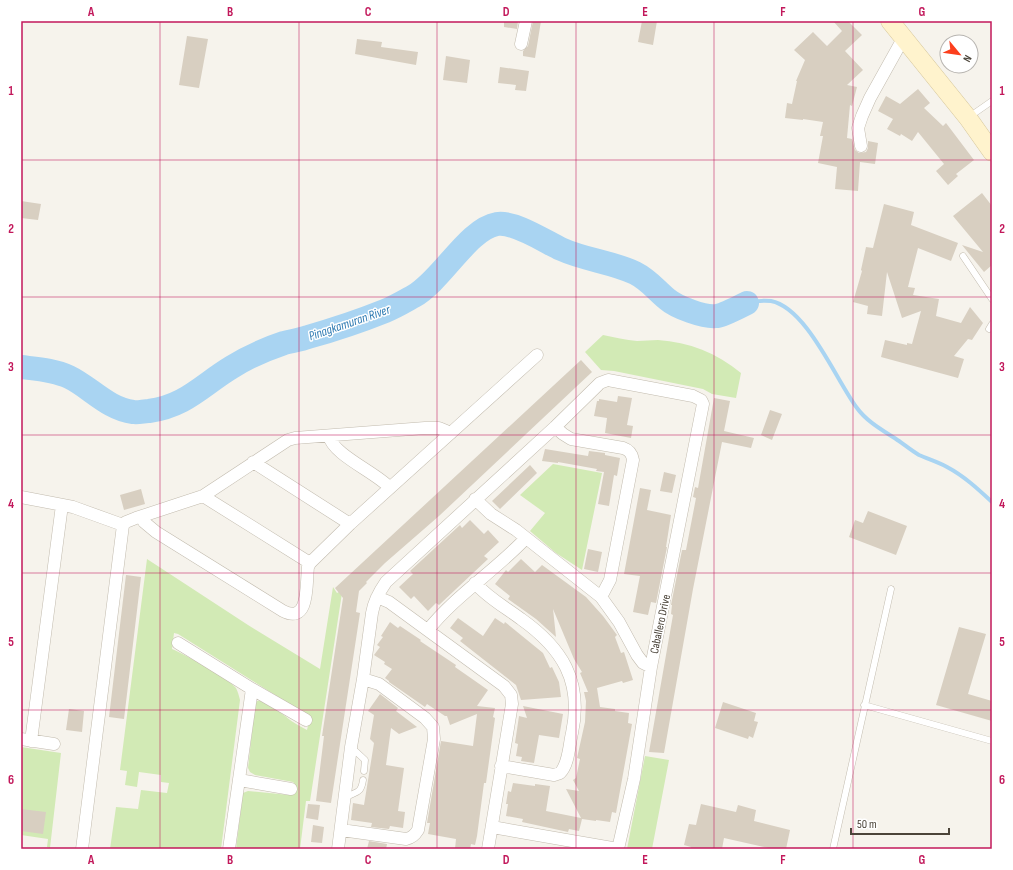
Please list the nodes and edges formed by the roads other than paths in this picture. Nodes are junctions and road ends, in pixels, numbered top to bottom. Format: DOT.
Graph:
graph roads {
  1 [pos="526,21"];
  2 [pos="890,21"];
  3 [pos="904,37"];
  4 [pos="521,44"];
  5 [pos="992,101"];
  6 [pos="968,118"];
  7 [pos="861,146"];
  8 [pos="992,152"];
  9 [pos="963,256"];
  10 [pos="992,299"];
  11 [pos="537,355"];
  12 [pos="555,427"];
  13 [pos="451,433"];
  14 [pos="329,436"];
  15 [pos="253,462"];
  16 [pos="390,488"];
  17 [pos="203,496"];
  18 [pos="21,497"];
  19 [pos="475,499"];
  20 [pos="62,504"];
  21 [pos="142,516"];
  22 [pos="350,524"];
  23 [pos="123,525"];
  24 [pos="526,538"];
  25 [pos="310,563"];
  26 [pos="475,583"];
  27 [pos="891,589"];
  28 [pos="377,597"];
  29 [pos="601,597"];
  30 [pos="428,630"];
  31 [pos="178,644"];
  32 [pos="651,667"];
  33 [pos="363,679"];
  34 [pos="252,689"];
  35 [pos="864,705"];
  36 [pos="306,720"];
  37 [pos="26,740"];
  38 [pos="992,741"];
  39 [pos="54,744"];
  40 [pos="351,747"];
  41 [pos="501,766"];
  42 [pos="364,771"];
  43 [pos="238,780"];
  44 [pos="362,780"];
  45 [pos="291,788"];
  46 [pos="345,798"];
  47 [pos="492,827"];
  48 [pos="341,830"];
  49 [pos="553,843"];
  50 [pos="82,849"];
  51 [pos="229,849"];
  52 [pos="338,849"];
  53 [pos="488,849"];
  54 [pos="618,849"];
  55 [pos="832,849"];
  1 -- 4 [label="street"];
  2 -- 3 [label="main road"];
  3 -- 6 [label="main road"];
  3 -- 7 [label="street"];
  5 -- 6 [label="lane"];
  6 -- 8 [label="main road"];
  9 -- 10 [label="lane"];
  11 -- 13 [label="street"];
  12 -- 19 [label="street"];
  12 -- 29 [label="street"];
  12 -- 32 [label="street, Caballero Drive"];
  13 -- 14 [label="street"];
  13 -- 16 [label="street"];
  14 -- 15 [label="street"];
  14 -- 16 [label="street"];
  15 -- 17 [label="street"];
  15 -- 22 [label="street"];
  16 -- 22 [label="street"];
  17 -- 21 [label="street"];
  17 -- 25 [label="street"];
  18 -- 20 [label="street"];
  19 -- 24 [label="street"];
  19 -- 28 [label="street"];
  20 -- 23 [label="street"];
  20 -- 37 [label="street"];
  21 -- 23 [label="street"];
  21 -- 25 [label="street"];
  22 -- 25 [label="street"];
  23 -- 50 [label="street"];
  24 -- 26 [label="street"];
  24 -- 29 [label="street"];
  26 -- 30 [label="street"];
  26 -- 41 [label="street"];
  27 -- 35 [label="lane"];
  28 -- 30 [label="street"];
  28 -- 33 [label="street"];
  29 -- 32 [label="street"];
  30 -- 41 [label="street"];
  31 -- 34 [label="street"];
  32 -- 54 [label="street, Caballero Drive"];
  33 -- 40 [label="street"];
  33 -- 48 [label="street"];
  34 -- 36 [label="street"];
  34 -- 43 [label="street"];
  35 -- 38 [label="lane"];
  35 -- 55 [label="lane"];
  37 -- 39 [label="street"];
  40 -- 42 [label="lane"];
  40 -- 46 [label="street"];
  41 -- 47 [label="street"];
  43 -- 45 [label="street"];
  43 -- 51 [label="street"];
  44 -- 46 [label="lane"];
  46 -- 48 [label="street"];
  47 -- 49 [label="street"];
  47 -- 53 [label="street"];
  48 -- 52 [label="street"];
  49 -- 54 [label="street"];
}
